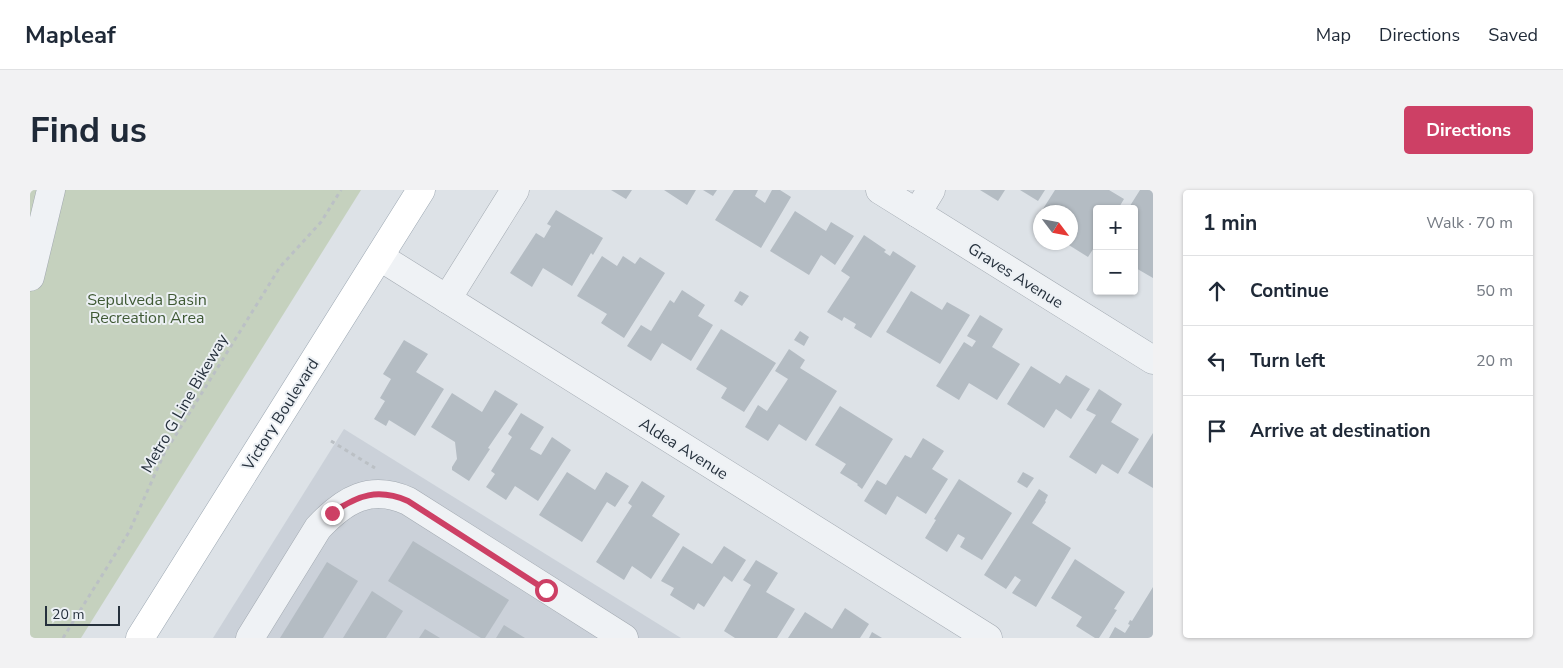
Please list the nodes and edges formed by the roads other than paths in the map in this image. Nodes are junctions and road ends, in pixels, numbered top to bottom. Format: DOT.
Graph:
graph roads {
  1 [pos="51,190"];
  2 [pos="421,190"];
  3 [pos="515,190"];
  4 [pos="880,190"];
  5 [pos="931,190"];
  6 [pos="917,213"];
  7 [pos="380,256"];
  8 [pos="30,277"];
  9 [pos="447,299"];
  10 [pos="1153,360"];
  11 [pos="140,638"];
  12 [pos="250,638"];
  13 [pos="624,638"];
  14 [pos="988,638"];
  1 -- 8 [label="street"];
  2 -- 7 [label="main road, Victory Boulevard"];
  3 -- 9 [label="street"];
  4 -- 6 [label="street, Graves Avenue"];
  5 -- 6 [label="street"];
  6 -- 10 [label="street, Graves Avenue"];
  7 -- 9 [label="street, Aldea Avenue"];
  7 -- 11 [label="main road, Victory Boulevard"];
  9 -- 14 [label="street, Aldea Avenue"];
  12 -- 13 [label="street"];
}
